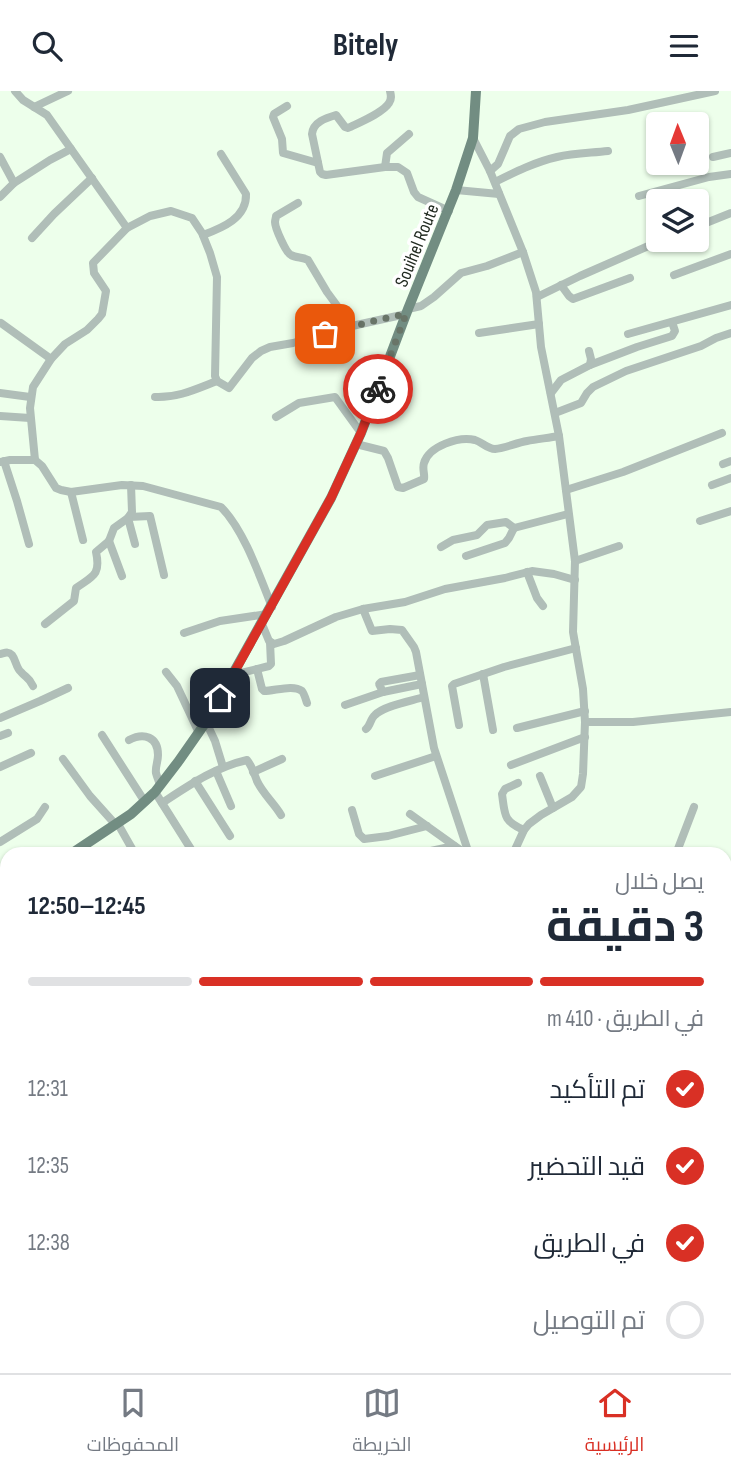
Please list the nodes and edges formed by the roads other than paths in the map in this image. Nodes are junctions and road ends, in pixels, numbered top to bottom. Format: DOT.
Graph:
graph roads {
  1 [pos="15,91"];
  2 [pos="68,91"];
  3 [pos="390,91"];
  4 [pos="476,91"];
  5 [pos="715,91"];
  6 [pos="287,106"];
  7 [pos="34,107"];
  8 [pos="409,134"];
  9 [pos="473,138"];
  10 [pos="71,149"];
  11 [pos="608,151"];
  12 [pos="221,153"];
  13 [pos="731,153"];
  14 [pos="0,157"];
  15 [pos="713,157"];
  16 [pos="318,163"];
  17 [pos="385,167"];
  18 [pos="490,171"];
  19 [pos="731,174"];
  20 [pos="92,178"];
  21 [pos="495,182"];
  22 [pos="14,183"];
  23 [pos="456,190"];
  24 [pos="499,194"];
  25 [pos="639,196"];
  26 [pos="0,197"];
  27 [pos="298,203"];
  28 [pos="449,211"];
  29 [pos="731,213"];
  30 [pos="709,222"];
  31 [pos="128,228"];
  32 [pos="203,235"];
  33 [pos="32,238"];
  34 [pos="646,247"];
  35 [pos="523,252"];
  36 [pos="731,254"];
  37 [pos="674,275"];
  38 [pos="630,278"];
  39 [pos="561,285"];
  40 [pos="537,297"];
  41 [pos="731,305"];
  42 [pos="407,312"];
  43 [pos="672,322"];
  44 [pos="1,323"];
  45 [pos="539,324"];
  46 [pos="352,326"];
  47 [pos="479,333"];
  48 [pos="731,333"];
  49 [pos="628,334"];
  50 [pos="589,351"];
  51 [pos="51,359"];
  52 [pos="590,365"];
  53 [pos="217,381"];
  54 [pos="0,393"];
  55 [pos="551,393"];
  56 [pos="30,397"];
  57 [pos="155,397"];
  58 [pos="555,413"];
  59 [pos="0,416"];
  60 [pos="276,417"];
  61 [pos="30,418"];
  62 [pos="361,433"];
  63 [pos="722,433"];
  64 [pos="559,436"];
  65 [pos="356,445"];
  66 [pos="35,460"];
  67 [pos="2,462"];
  68 [pos="731,478"];
  69 [pos="131,485"];
  70 [pos="712,485"];
  71 [pos="566,490"];
  72 [pos="71,492"];
  73 [pos="731,511"];
  74 [pos="569,514"];
  75 [pos="129,517"];
  76 [pos="700,521"];
  77 [pos="514,528"];
  78 [pos="83,540"];
  79 [pos="109,541"];
  80 [pos="29,544"];
  81 [pos="135,544"];
  82 [pos="619,546"];
  83 [pos="441,547"];
  84 [pos="466,556"];
  85 [pos="575,561"];
  86 [pos="527,572"];
  87 [pos="164,575"];
  88 [pos="122,576"];
  89 [pos="575,580"];
  90 [pos="543,606"];
  91 [pos="363,609"];
  92 [pos="267,615"];
  93 [pos="45,624"];
  94 [pos="184,633"];
  95 [pos="270,642"];
  96 [pos="576,648"];
  97 [pos="0,654"];
  98 [pos="257,669"];
  99 [pos="166,672"];
  100 [pos="233,674"];
  101 [pos="483,674"];
  102 [pos="421,679"];
  103 [pos="33,686"];
  104 [pos="68,688"];
  105 [pos="424,697"];
  106 [pos="307,703"];
  107 [pos="345,705"];
  108 [pos="585,711"];
  109 [pos="731,712"];
  110 [pos="0,718"];
  111 [pos="206,722"];
  112 [pos="585,722"];
  113 [pos="459,725"];
  114 [pos="517,728"];
  115 [pos="366,729"];
  116 [pos="492,730"];
  117 [pos="199,733"];
  118 [pos="103,735"];
  119 [pos="585,737"];
  120 [pos="129,740"];
  121 [pos="32,753"];
  122 [pos="436,756"];
  123 [pos="63,758"];
  124 [pos="282,759"];
  125 [pos="511,765"];
  126 [pos="0,767"];
  127 [pos="220,769"];
  128 [pos="254,772"];
  129 [pos="375,776"];
  130 [pos="540,776"];
  131 [pos="195,782"];
  132 [pos="518,783"];
  133 [pos="158,788"];
  134 [pos="145,802"];
  135 [pos="162,803"];
  136 [pos="232,806"];
  137 [pos="45,807"];
  138 [pos="694,807"];
  139 [pos="553,808"];
  140 [pos="352,810"];
  141 [pos="411,814"];
  142 [pos="281,815"];
  143 [pos="117,824"];
  144 [pos="427,826"];
  145 [pos="524,830"];
  146 [pos="230,836"];
  147 [pos="0,842"];
  148 [pos="454,846"];
  149 [pos="84,847"];
  150 [pos="131,847"];
  151 [pos="190,847"];
  152 [pos="449,847"];
  153 [pos="466,847"];
  154 [pos="516,847"];
  155 [pos="679,847"];
  1 -- 7 [label="street"];
  2 -- 7 [label="street"];
  3 -- 16 [label="street"];
  4 -- 9 [label="main road, Souihel Route"];
  5 -- 18 [label="street"];
  6 -- 16 [label="street"];
  7 -- 10 [label="street"];
  8 -- 17 [label="street"];
  9 -- 18 [label="street"];
  9 -- 23 [label="main road, Souihel Route"];
  10 -- 20 [label="street"];
  10 -- 22 [label="street"];
  11 -- 21 [label="street"];
  12 -- 32 [label="street"];
  13 -- 15 [label="street"];
  14 -- 22 [label="street"];
  16 -- 17 [label="street"];
  17 -- 28 [label="street"];
  18 -- 21 [label="street"];
  19 -- 25 [label="street"];
  20 -- 31 [label="street"];
  20 -- 33 [label="street"];
  21 -- 24 [label="street"];
  22 -- 26 [label="street"];
  23 -- 24 [label="street"];
  23 -- 28 [label="main road, Souihel Route"];
  24 -- 35 [label="street"];
  27 -- 46 [label="street"];
  28 -- 42 [label="main road, Souihel Route"];
  29 -- 30 [label="street"];
  31 -- 32 [label="street"];
  31 -- 51 [label="street"];
  32 -- 53 [label="street"];
  34 -- 39 [label="street"];
  35 -- 40 [label="street"];
  35 -- 42 [label="street"];
  36 -- 37 [label="street"];
  38 -- 39 [label="street"];
  39 -- 40 [label="street"];
  40 -- 45 [label="street"];
  41 -- 43 [label="street"];
  42 -- 46 [label="street"];
  42 -- 62 [label="main road, Souihel Route"];
  43 -- 49 [label="street"];
  43 -- 52 [label="street"];
  44 -- 51 [label="street"];
  45 -- 47 [label="street"];
  45 -- 55 [label="street"];
  46 -- 53 [label="street"];
  48 -- 58 [label="street"];
  50 -- 52 [label="street"];
  51 -- 56 [label="street"];
  52 -- 55 [label="street"];
  53 -- 57 [label="street"];
  54 -- 56 [label="street"];
  55 -- 58 [label="street"];
  56 -- 61 [label="street"];
  58 -- 64 [label="street"];
  59 -- 61 [label="street"];
  60 -- 62 [label="street"];
  61 -- 66 [label="street"];
  62 -- 65 [label="main road, Souihel Route"];
  63 -- 71 [label="street"];
  64 -- 65 [label="street"];
  64 -- 71 [label="street"];
  65 -- 92 [label="main road, Souihel Route"];
  66 -- 67 [label="street"];
  66 -- 72 [label="street"];
  67 -- 80 [label="street"];
  68 -- 70 [label="street"];
  69 -- 72 [label="street"];
  69 -- 75 [label="street"];
  69 -- 92 [label="street"];
  71 -- 74 [label="street"];
  72 -- 78 [label="street"];
  73 -- 76 [label="street"];
  74 -- 77 [label="street"];
  74 -- 85 [label="street"];
  75 -- 79 [label="street"];
  75 -- 81 [label="street"];
  75 -- 87 [label="street"];
  77 -- 83 [label="street"];
  77 -- 84 [label="street"];
  79 -- 88 [label="street"];
  79 -- 93 [label="street"];
  82 -- 85 [label="street"];
  85 -- 89 [label="street"];
  86 -- 89 [label="street"];
  86 -- 90 [label="street"];
  86 -- 91 [label="street"];
  89 -- 96 [label="street"];
  91 -- 95 [label="street"];
  91 -- 102 [label="street"];
  92 -- 94 [label="street"];
  92 -- 95 [label="street"];
  92 -- 100 [label="main road, Souihel Route"];
  95 -- 98 [label="street"];
  96 -- 101 [label="street"];
  96 -- 108 [label="street"];
  97 -- 103 [label="street"];
  98 -- 100 [label="street"];
  98 -- 106 [label="street"];
  99 -- 117 [label="street"];
  100 -- 111 [label="main road, Souihel Route"];
  101 -- 113 [label="street"];
  101 -- 116 [label="street"];
  102 -- 105 [label="street"];
  102 -- 107 [label="street"];
  104 -- 110 [label="street"];
  105 -- 115 [label="street"];
  105 -- 122 [label="street"];
  108 -- 112 [label="street"];
  108 -- 114 [label="street"];
  109 -- 112 [label="street"];
  111 -- 117 [label="main road, Souihel Route"];
  111 -- 127 [label="street"];
  112 -- 119 [label="street"];
  117 -- 133 [label="main road, Souihel Route"];
  118 -- 134 [label="street"];
  119 -- 125 [label="street"];
  119 -- 139 [label="street"];
  120 -- 133 [label="street"];
  121 -- 126 [label="street"];
  122 -- 129 [label="street"];
  122 -- 153 [label="street"];
  123 -- 143 [label="street"];
  124 -- 128 [label="street"];
  127 -- 128 [label="street"];
  127 -- 131 [label="street"];
  127 -- 136 [label="street"];
  128 -- 142 [label="street"];
  130 -- 139 [label="street"];
  131 -- 135 [label="street"];
  131 -- 146 [label="street"];
  132 -- 145 [label="street"];
  133 -- 134 [label="main road, Souihel Route"];
  133 -- 135 [label="street"];
  134 -- 143 [label="main road, Souihel Route"];
  135 -- 151 [label="street"];
  137 -- 147 [label="street"];
  138 -- 155 [label="street"];
  139 -- 145 [label="street"];
  140 -- 144 [label="street"];
  141 -- 144 [label="street"];
  143 -- 149 [label="main road, Souihel Route"];
  143 -- 150 [label="street"];
  144 -- 148 [label="street"];
  145 -- 154 [label="street"];
  148 -- 152 [label="street"];
}
